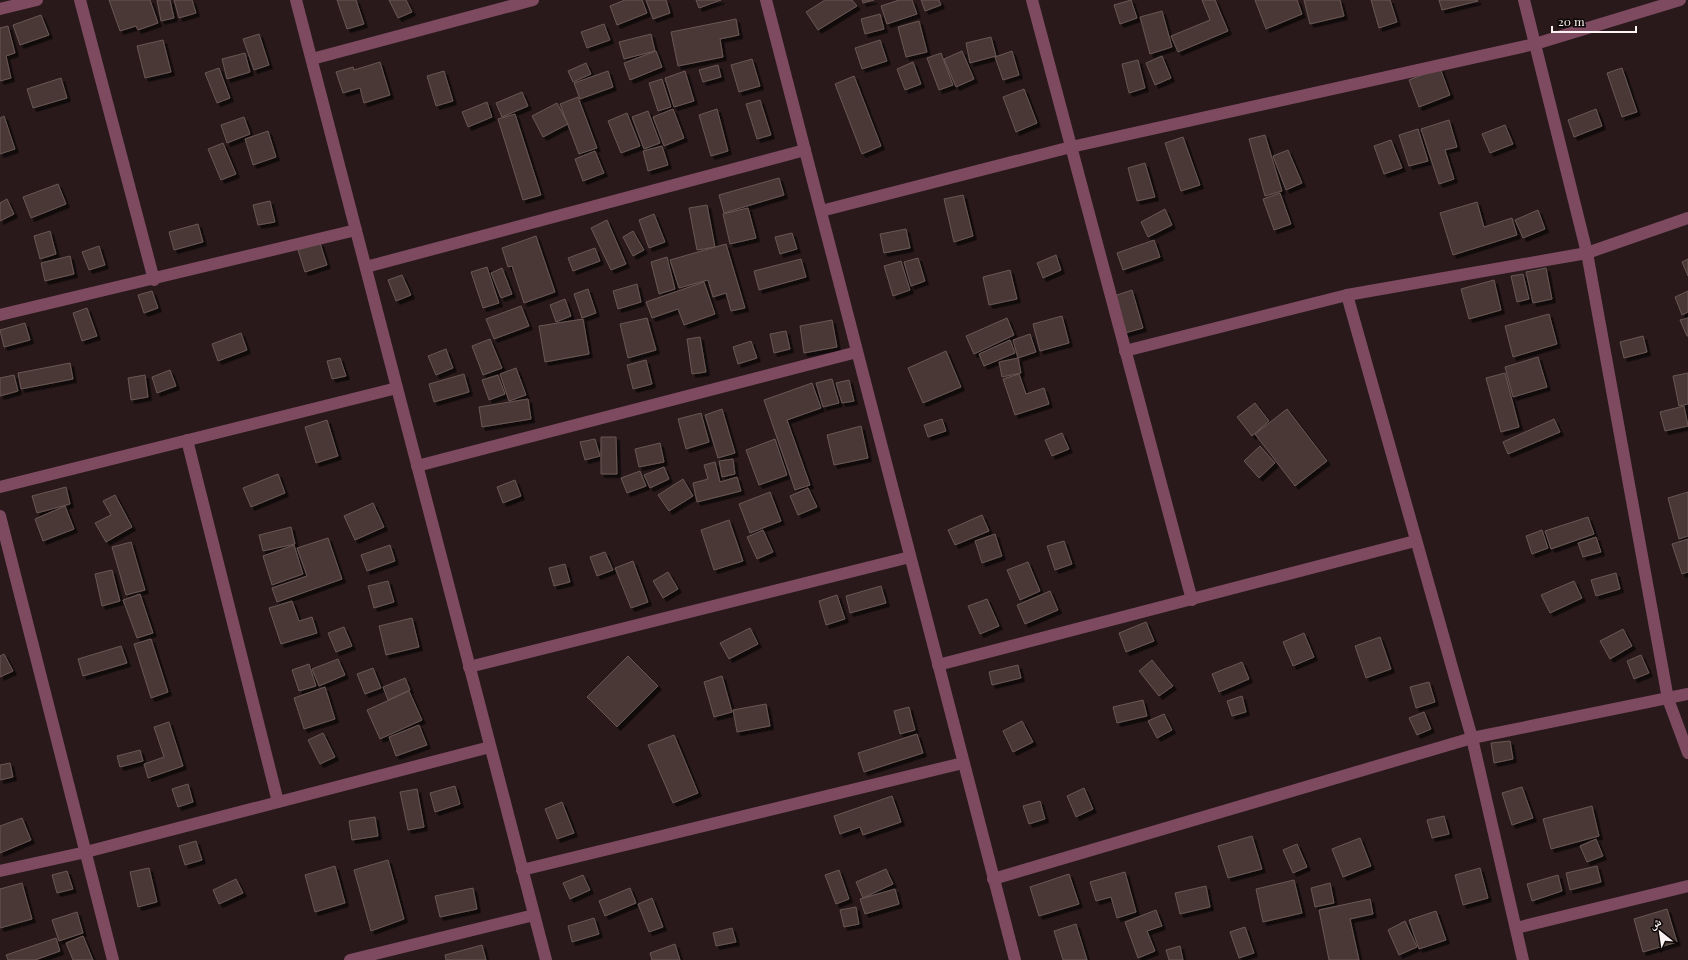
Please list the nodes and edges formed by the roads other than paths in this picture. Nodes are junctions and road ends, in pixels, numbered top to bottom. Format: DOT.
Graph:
graph roads {
  1 [pos="37,0"];
  2 [pos="80,0"];
  3 [pos="296,0"];
  4 [pos="533,0"];
  5 [pos="766,0"];
  6 [pos="1032,0"];
  7 [pos="1524,0"];
  8 [pos="1680,0"];
  9 [pos="0,9"];
  10 [pos="1535,44"];
  11 [pos="312,59"];
  12 [pos="1071,147"];
  13 [pos="805,150"];
  14 [pos="821,211"];
  15 [pos="1688,218"];
  16 [pos="356,230"];
  17 [pos="1587,253"];
  18 [pos="366,267"];
  19 [pos="154,280"];
  20 [pos="1347,295"];
  21 [pos="0,316"];
  22 [pos="857,352"];
  23 [pos="1125,352"];
  24 [pos="397,388"];
  25 [pos="187,440"];
  26 [pos="417,466"];
  27 [pos="0,487"];
  28 [pos="0,516"];
  29 [pos="1415,541"];
  30 [pos="910,557"];
  31 [pos="1192,600"];
  32 [pos="938,665"];
  33 [pos="469,667"];
  34 [pos="1688,694"];
  35 [pos="1668,699"];
  36 [pos="1472,738"];
  37 [pos="490,747"];
  38 [pos="1688,753"];
  39 [pos="963,763"];
  40 [pos="278,802"];
  41 [pos="86,852"];
  42 [pos="522,870"];
  43 [pos="0,871"];
  44 [pos="994,879"];
  45 [pos="1688,886"];
  46 [pos="534,915"];
  47 [pos="1516,928"];
  48 [pos="113,960"];
  49 [pos="350,960"];
  50 [pos="546,960"];
  51 [pos="1015,960"];
  52 [pos="1523,960"];
  1 -- 9 [label="street"];
  2 -- 19 [label="street"];
  3 -- 11 [label="street"];
  4 -- 11 [label="street"];
  5 -- 13 [label="street"];
  6 -- 12 [label="street"];
  7 -- 10 [label="street"];
  8 -- 10 [label="street"];
  10 -- 12 [label="street"];
  10 -- 17 [label="street"];
  11 -- 16 [label="street"];
  12 -- 14 [label="street"];
  12 -- 23 [label="street"];
  13 -- 14 [label="street"];
  13 -- 18 [label="street"];
  14 -- 22 [label="street"];
  15 -- 17 [label="street"];
  16 -- 18 [label="street"];
  16 -- 19 [label="street"];
  17 -- 20 [label="street"];
  17 -- 35 [label="street"];
  18 -- 24 [label="street"];
  19 -- 21 [label="street"];
  20 -- 23 [label="street"];
  20 -- 29 [label="street"];
  22 -- 26 [label="street"];
  22 -- 30 [label="street"];
  23 -- 31 [label="street"];
  24 -- 25 [label="street"];
  24 -- 26 [label="street"];
  25 -- 27 [label="street"];
  25 -- 40 [label="street"];
  26 -- 33 [label="street"];
  28 -- 41 [label="street"];
  29 -- 31 [label="street"];
  29 -- 36 [label="street"];
  30 -- 32 [label="street"];
  30 -- 33 [label="street"];
  31 -- 32 [label="street"];
  32 -- 39 [label="street"];
  33 -- 37 [label="street"];
  34 -- 35 [label="street"];
  35 -- 36 [label="street"];
  35 -- 38 [label="street"];
  36 -- 44 [label="street"];
  36 -- 47 [label="street"];
  37 -- 40 [label="street"];
  37 -- 42 [label="street"];
  39 -- 42 [label="street"];
  39 -- 44 [label="street"];
  40 -- 41 [label="street"];
  41 -- 43 [label="street"];
  41 -- 48 [label="street"];
  42 -- 46 [label="street"];
  44 -- 51 [label="street"];
  45 -- 47 [label="street"];
  46 -- 49 [label="street"];
  46 -- 50 [label="street"];
  47 -- 52 [label="street"];
}
